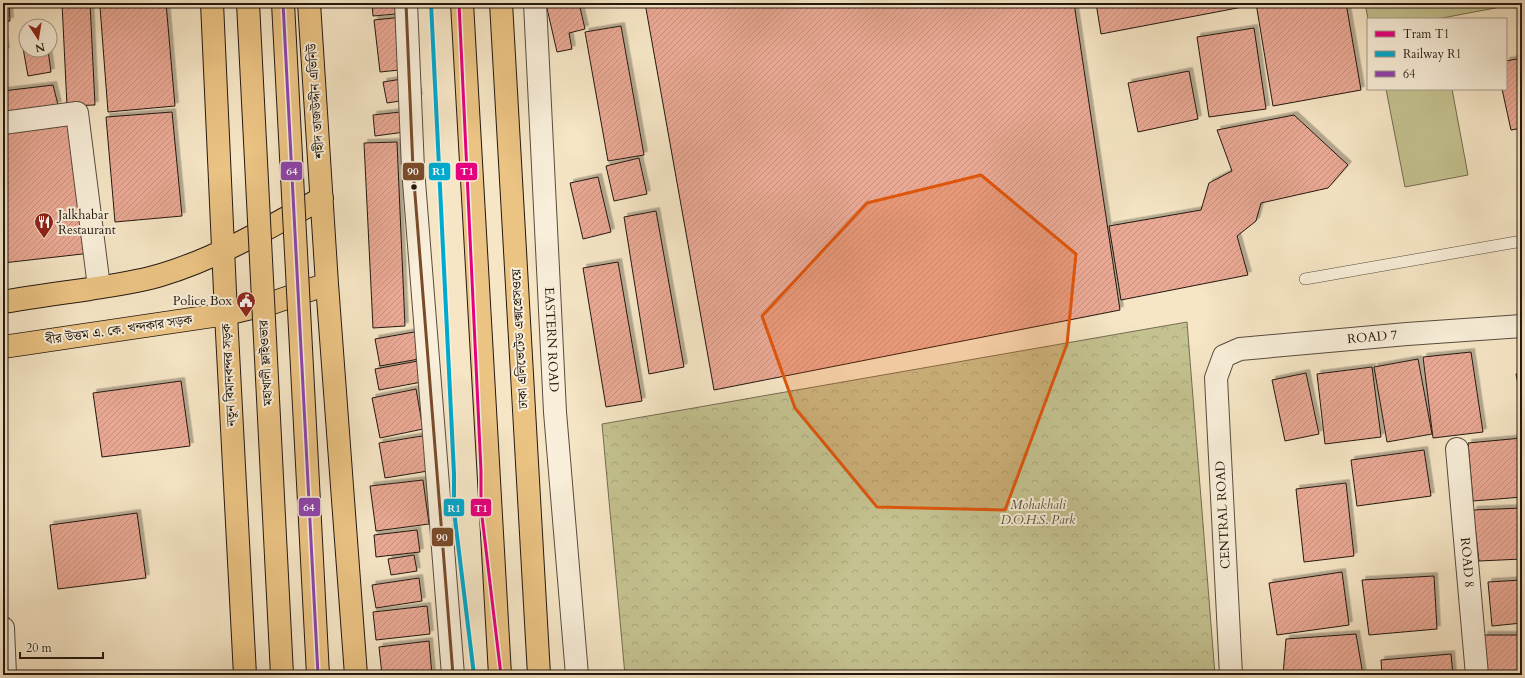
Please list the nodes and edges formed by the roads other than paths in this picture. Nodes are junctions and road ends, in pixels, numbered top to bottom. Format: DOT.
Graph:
graph roads {
  1 [pos="212,3"];
  2 [pos="248,3"];
  3 [pos="283,3"];
  4 [pos="309,3"];
  5 [pos="406,3"];
  6 [pos="462,3"];
  7 [pos="501,3"];
  8 [pos="535,3"];
  9 [pos="3,124"];
  10 [pos="322,198"];
  11 [pos="1522,240"];
  12 [pos="223,251"];
  13 [pos="1305,279"];
  14 [pos="327,284"];
  15 [pos="99,287"];
  16 [pos="3,302"];
  17 [pos="226,314"];
  18 [pos="1522,326"];
  19 [pos="3,347"];
  20 [pos="1224,356"];
  21 [pos="1457,449"];
  22 [pos="3,628"];
  23 [pos="5,675"];
  24 [pos="245,675"];
  25 [pos="282,675"];
  26 [pos="318,675"];
  27 [pos="356,675"];
  28 [pos="454,675"];
  29 [pos="500,675"];
  30 [pos="540,675"];
  31 [pos="577,675"];
  32 [pos="1231,675"];
  33 [pos="1477,675"];
  1 -- 12 [label="main road, নতুন বিমানবন্দর সড়ক"];
  2 -- 25 [label="main road, মহাখালী ফ্লাইওভার, bridge"];
  3 -- 26 [label="main road, bridge"];
  4 -- 10 [label="main road, শহীদ তাজউদ্দীন এভিনিউ"];
  5 -- 28 [label="street"];
  6 -- 29 [label="main road"];
  7 -- 30 [label="main road, ঢাকা এলিভেটেড এক্সপ্রেসওয়ে"];
  8 -- 31 [label="street, EASTERN ROAD"];
  9 -- 15 [label="street"];
  10 -- 12 [label="main road"];
  10 -- 14 [label="main road"];
  11 -- 13 [label="lane"];
  12 -- 15 [label="main road"];
  12 -- 17 [label="main road, নতুন বিমানবন্দর সড়ক"];
  14 -- 17 [label="main road, বীর উত্তম এ. কে. খন্দকার সড়ক"];
  14 -- 27 [label="main road"];
  15 -- 16 [label="main road"];
  17 -- 19 [label="main road, বীর উত্তম এ. কে. খন্দকার সড়ক"];
  17 -- 24 [label="main road, নতুন বিমানবন্দর সড়ক"];
  18 -- 20 [label="street, ROAD 7"];
  20 -- 32 [label="street, CENTRAL ROAD"];
  21 -- 33 [label="street, ROAD 8"];
  22 -- 23 [label="street"];
}
